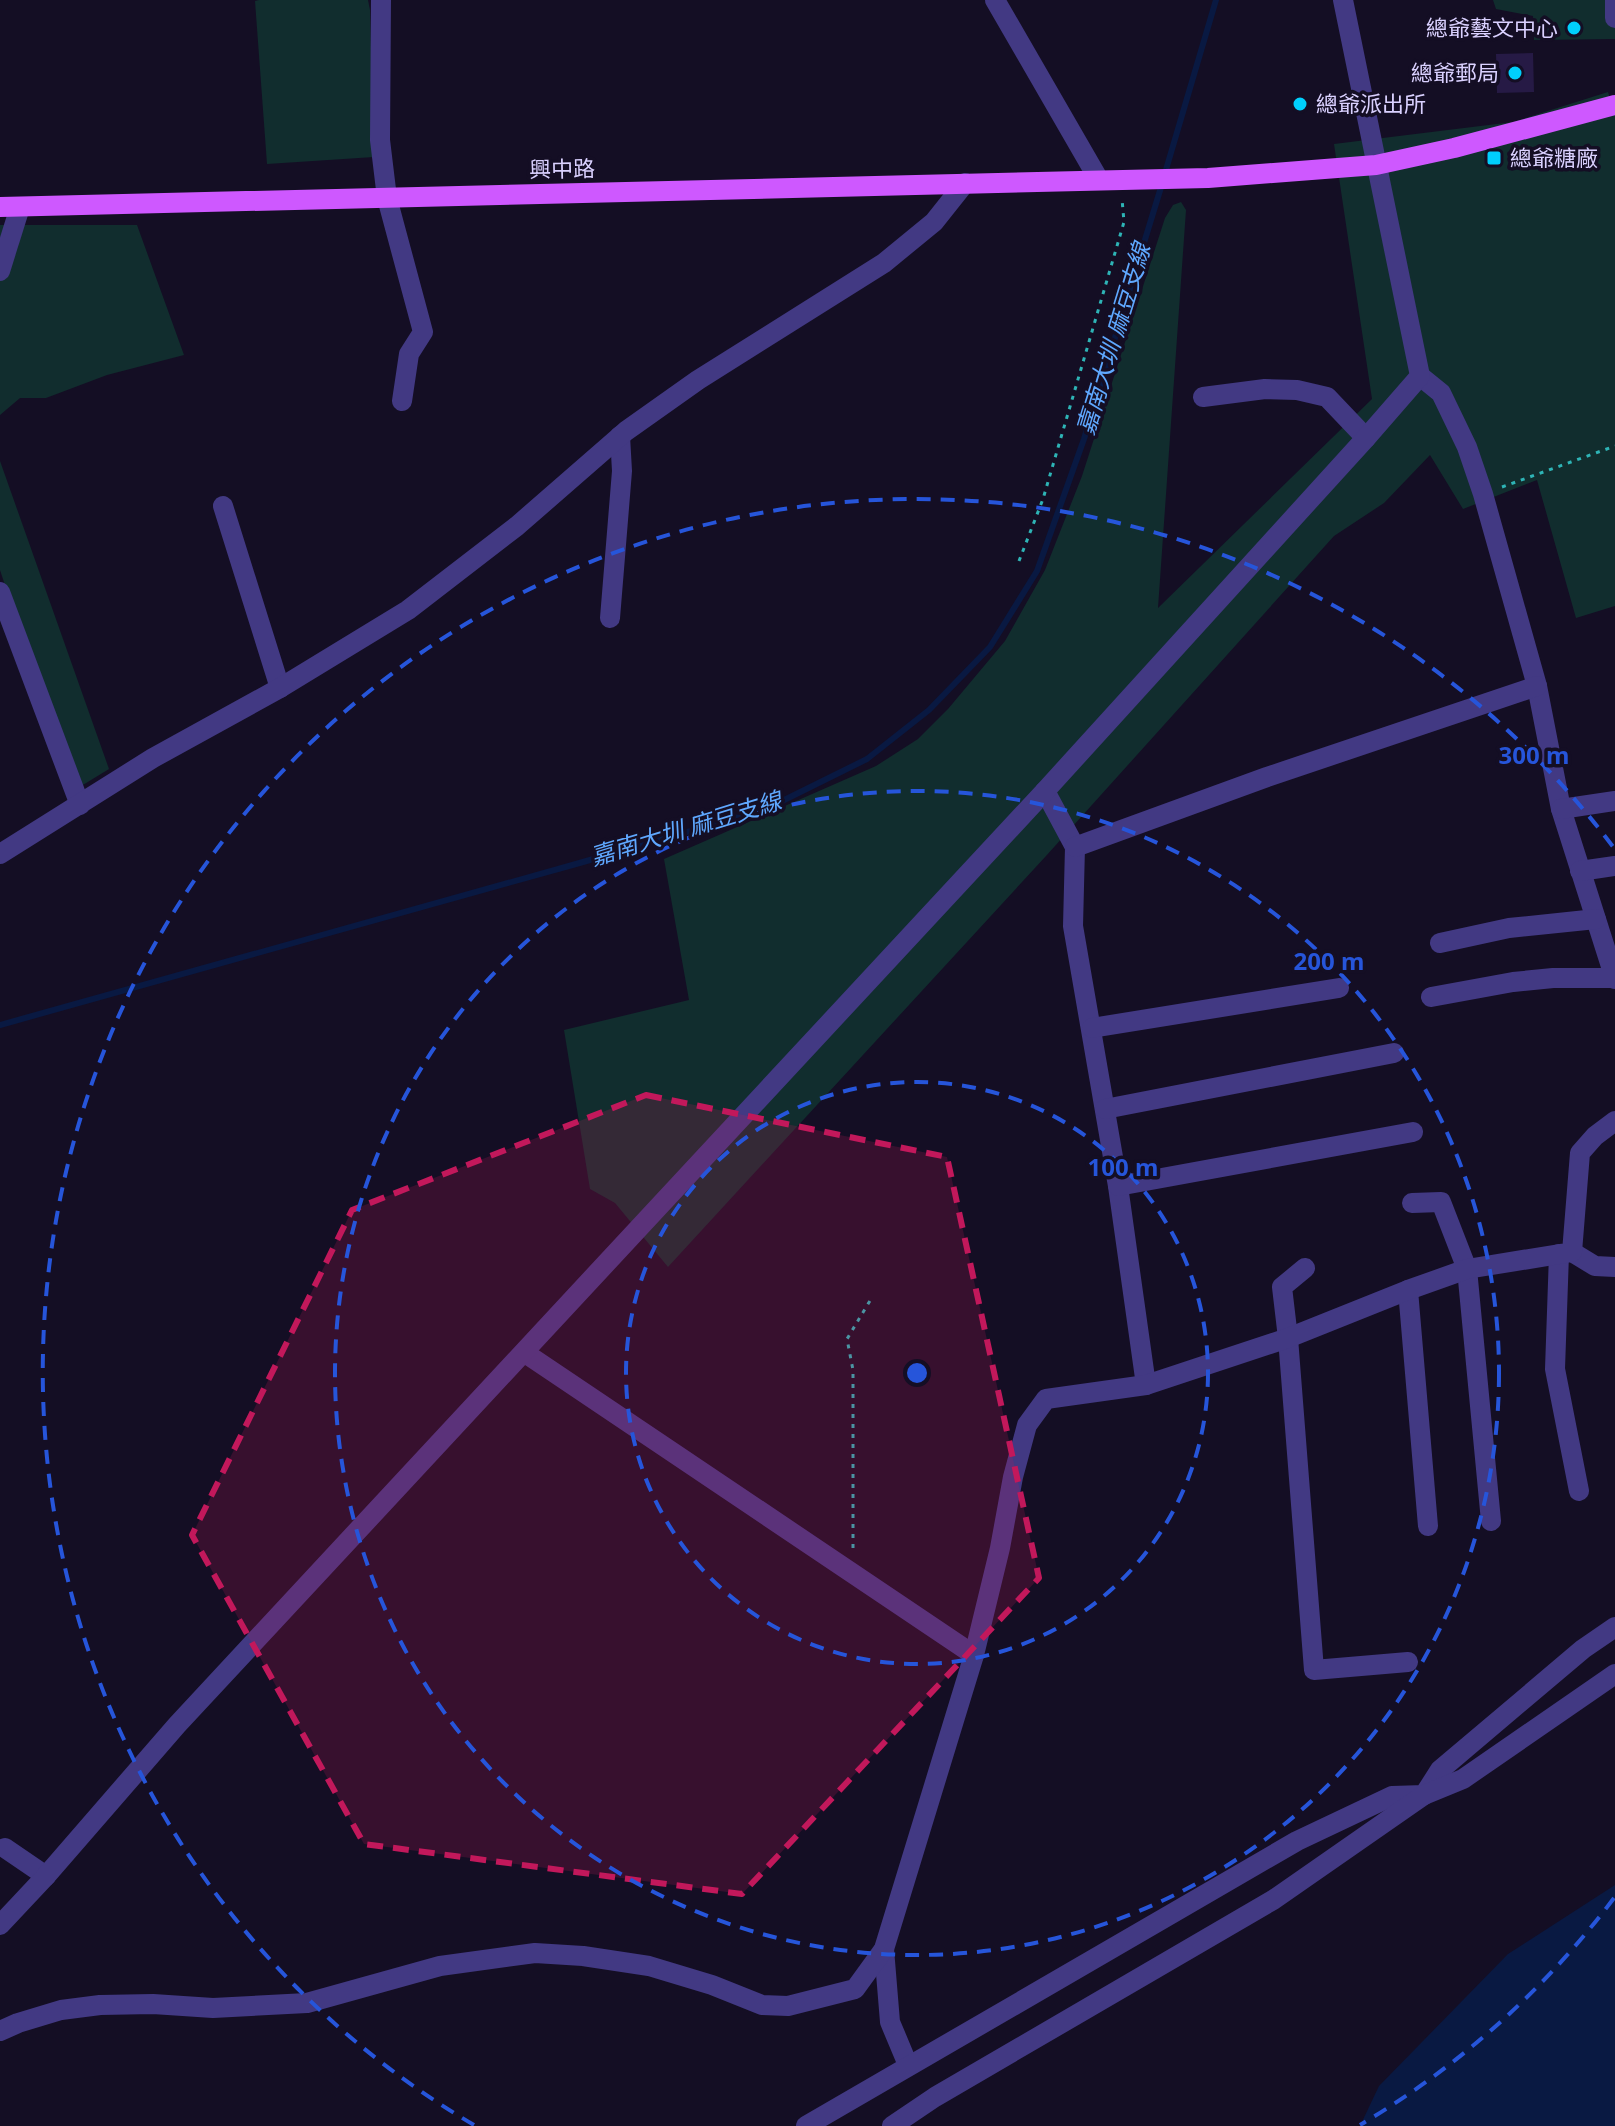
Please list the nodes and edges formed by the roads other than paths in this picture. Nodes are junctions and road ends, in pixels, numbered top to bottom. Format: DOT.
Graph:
graph roads {
  1 [pos="381,0"];
  2 [pos="995,0"];
  3 [pos="1343,0"];
  4 [pos="1615,0"];
  5 [pos="1615,18"];
  6 [pos="1615,105"];
  7 [pos="1376,165"];
  8 [pos="1099,180"];
  9 [pos="965,183"];
  10 [pos="387,198"];
  11 [pos="10,207"];
  12 [pos="0,271"];
  13 [pos="1420,376"];
  14 [pos="1203,397"];
  15 [pos="402,401"];
  16 [pos="620,436"];
  17 [pos="1366,438"];
  18 [pos="223,506"];
  19 [pos="0,592"];
  20 [pos="610,618"];
  21 [pos="1537,686"];
  22 [pos="280,688"];
  23 [pos="1045,791"];
  24 [pos="1615,801"];
  25 [pos="80,805"];
  26 [pos="1561,809"];
  27 [pos="1075,847"];
  28 [pos="0,854"];
  29 [pos="1615,866"];
  30 [pos="1580,871"];
  31 [pos="1596,919"];
  32 [pos="1440,943"];
  33 [pos="1615,978"];
  34 [pos="1339,988"];
  35 [pos="1431,997"];
  36 [pos="1092,1028"];
  37 [pos="1394,1053"];
  38 [pos="1105,1109"];
  39 [pos="1615,1121"];
  40 [pos="1413,1132"];
  41 [pos="1118,1186"];
  42 [pos="1412,1203"];
  43 [pos="1566,1253"];
  44 [pos="1615,1267"];
  45 [pos="1305,1268"];
  46 [pos="1467,1269"];
  47 [pos="1408,1290"];
  48 [pos="1288,1338"];
  49 [pos="525,1353"];
  50 [pos="1146,1385"];
  51 [pos="1579,1491"];
  52 [pos="1491,1521"];
  53 [pos="1428,1526"];
  54 [pos="1615,1627"];
  55 [pos="974,1655"];
  56 [pos="1408,1662"];
  57 [pos="1615,1674"];
  58 [pos="1424,1795"];
  59 [pos="5,1848"];
  60 [pos="46,1876"];
  61 [pos="0,1925"];
  62 [pos="884,1949"];
  63 [pos="0,2031"];
  64 [pos="908,2065"];
  65 [pos="806,2126"];
  66 [pos="892,2126"];
  1 -- 10 [label="street"];
  2 -- 8 [label="street"];
  3 -- 7 [label="street"];
  4 -- 5 [label="street"];
  6 -- 7 [label="main road, 興中路"];
  7 -- 8 [label="main road, 興中路"];
  7 -- 13 [label="street"];
  8 -- 9 [label="main road, 興中路"];
  9 -- 10 [label="main road, 興中路"];
  9 -- 16 [label="street"];
  10 -- 11 [label="main road, 興中路"];
  10 -- 15 [label="street"];
  11 -- 12 [label="street"];
  13 -- 17 [label="street"];
  13 -- 21 [label="street"];
  14 -- 17 [label="street"];
  16 -- 20 [label="street"];
  16 -- 22 [label="street"];
  17 -- 23 [label="street"];
  18 -- 22 [label="street"];
  19 -- 25 [label="street"];
  21 -- 26 [label="street"];
  21 -- 27 [label="street"];
  22 -- 25 [label="street"];
  23 -- 27 [label="street"];
  23 -- 49 [label="street"];
  24 -- 26 [label="street"];
  25 -- 28 [label="street"];
  26 -- 30 [label="street"];
  27 -- 36 [label="street"];
  29 -- 30 [label="street"];
  30 -- 31 [label="street"];
  31 -- 32 [label="street"];
  31 -- 33 [label="street"];
  33 -- 35 [label="street"];
  34 -- 36 [label="street"];
  36 -- 38 [label="street"];
  37 -- 38 [label="street"];
  38 -- 41 [label="street"];
  39 -- 43 [label="street"];
  40 -- 41 [label="street"];
  41 -- 50 [label="street"];
  42 -- 46 [label="street"];
  43 -- 44 [label="street"];
  43 -- 46 [label="street"];
  43 -- 51 [label="street"];
  45 -- 48 [label="street"];
  46 -- 47 [label="street"];
  46 -- 52 [label="street"];
  47 -- 48 [label="street"];
  47 -- 53 [label="street"];
  48 -- 50 [label="street"];
  48 -- 56 [label="street"];
  49 -- 55 [label="street"];
  49 -- 60 [label="street"];
  50 -- 55 [label="street"];
  54 -- 58 [label="street"];
  55 -- 62 [label="street"];
  57 -- 58 [label="street"];
  58 -- 64 [label="street"];
  58 -- 66 [label="street"];
  59 -- 60 [label="street"];
  60 -- 61 [label="street"];
  62 -- 63 [label="street"];
  62 -- 64 [label="street"];
  64 -- 65 [label="street"];
}
